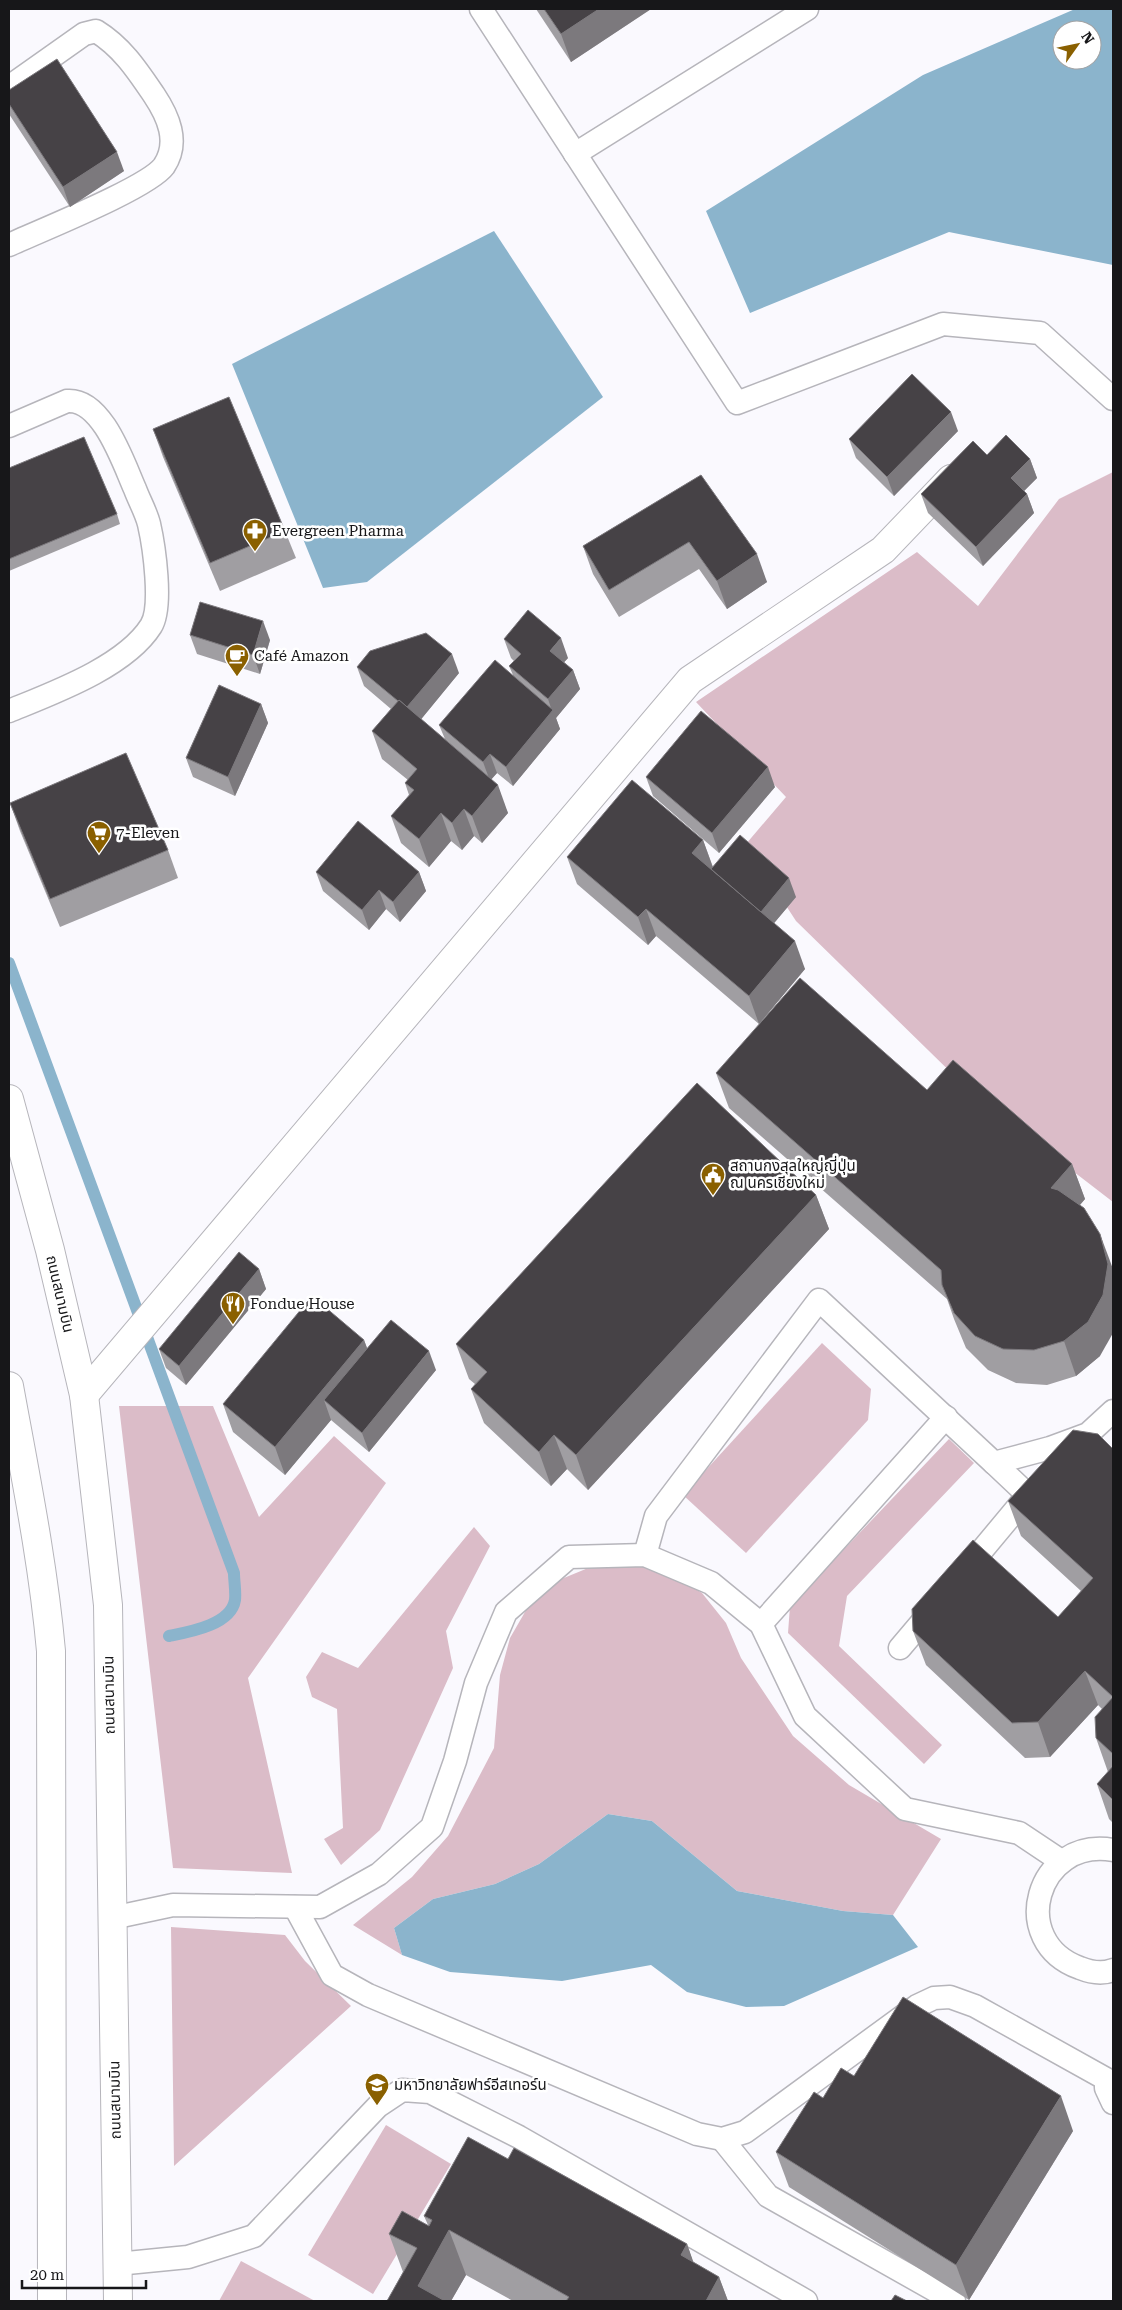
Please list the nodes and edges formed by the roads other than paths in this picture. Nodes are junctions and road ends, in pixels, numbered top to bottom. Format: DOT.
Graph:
graph roads {
  1 [pos="481,9"];
  2 [pos="807,9"];
  3 [pos="9,86"];
  4 [pos="575,154"];
  5 [pos="9,244"];
  6 [pos="1113,400"];
  7 [pos="9,426"];
  8 [pos="965,463"];
  9 [pos="9,711"];
  10 [pos="9,1099"];
  11 [pos="9,1386"];
  12 [pos="84,1396"];
  13 [pos="1113,1411"];
  14 [pos="946,1417"];
  15 [pos="15,1422"];
  16 [pos="994,1462"];
  17 [pos="9,1482"];
  18 [pos="645,1555"];
  19 [pos="761,1624"];
  20 [pos="900,1648"];
  21 [pos="1113,1850"];
  22 [pos="1061,1861"];
  23 [pos="295,1907"];
  24 [pos="112,1918"];
  25 [pos="1113,1970"];
  26 [pos="1113,2103"];
  27 [pos="722,2139"];
  28 [pos="118,2264"];
  29 [pos="52,2301"];
  30 [pos="118,2301"];
  31 [pos="806,2301"];
  32 [pos="954,2301"];
  1 -- 4 [label="lane"];
  2 -- 4 [label="lane"];
  3 -- 5 [label="lane"];
  4 -- 6 [label="lane"];
  7 -- 9 [label="lane"];
  8 -- 12 [label="main road"];
  10 -- 12 [label="main road, ถนนสนามบิน"];
  11 -- 15 [label="main road"];
  12 -- 24 [label="main road, ถนนสนามบิน"];
  13 -- 16 [label="lane"];
  14 -- 16 [label="lane"];
  14 -- 18 [label="lane"];
  14 -- 19 [label="lane"];
  15 -- 17 [label="main road"];
  15 -- 29 [label="main road"];
  16 -- 20 [label="lane"];
  18 -- 19 [label="lane"];
  18 -- 23 [label="lane"];
  19 -- 22 [label="lane"];
  21 -- 22 [label="lane"];
  22 -- 25 [label="lane"];
  23 -- 24 [label="lane"];
  23 -- 27 [label="lane"];
  24 -- 28 [label="main road, ถนนสนามบิน"];
  26 -- 27 [label="lane"];
  27 -- 32 [label="lane"];
  28 -- 30 [label="main road, ถนนสนามบิน"];
  28 -- 31 [label="lane"];
}
